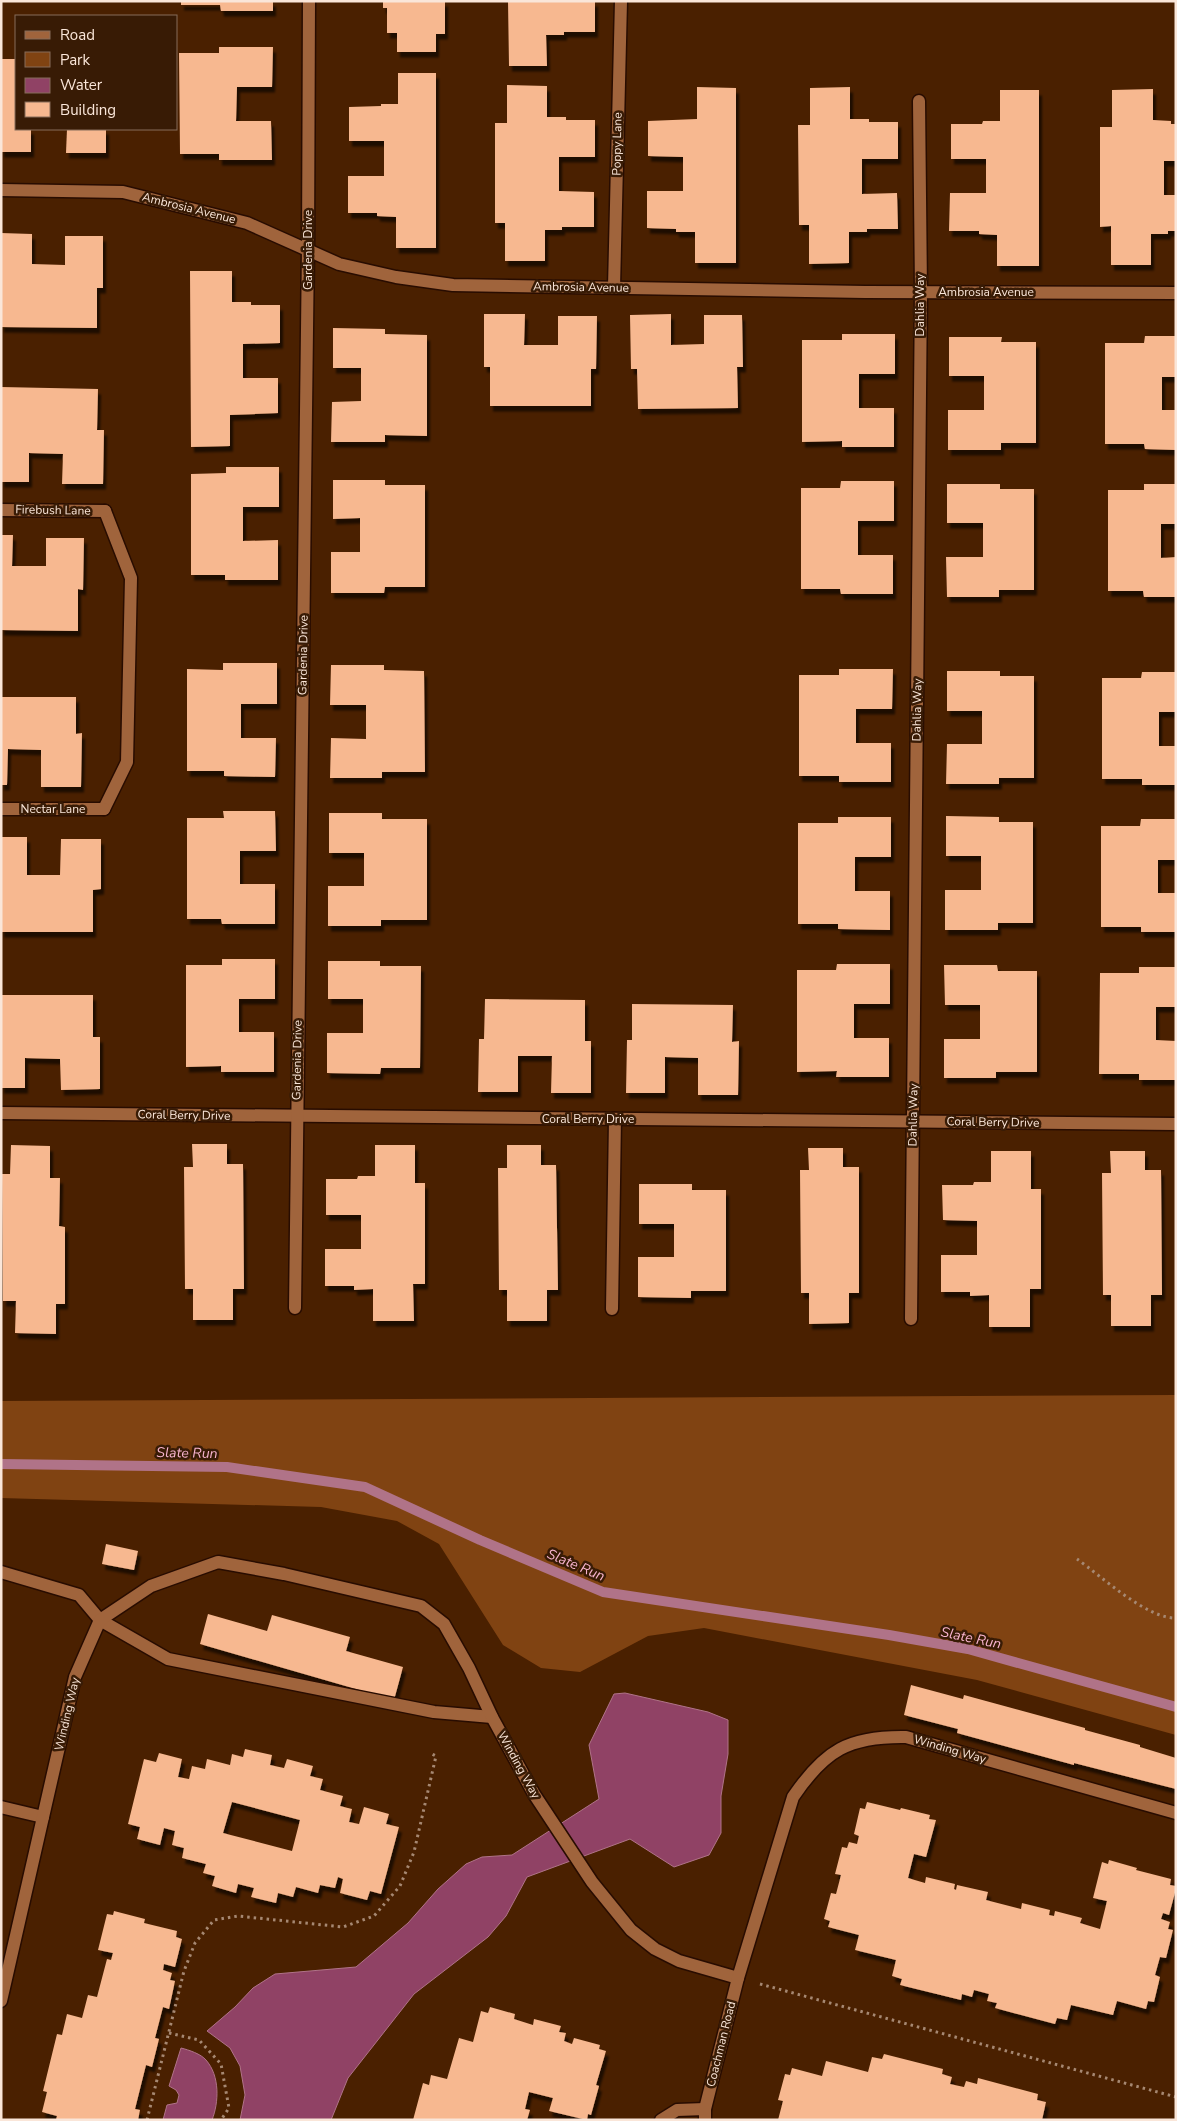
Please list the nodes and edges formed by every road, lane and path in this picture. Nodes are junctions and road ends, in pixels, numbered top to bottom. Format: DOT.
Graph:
graph roads {
  1 [pos="309,1"];
  2 [pos="621,1"];
  3 [pos="919,101"];
  4 [pos="1,190"];
  5 [pos="308,248"];
  6 [pos="614,287"];
  7 [pos="921,291"];
  8 [pos="1176,293"];
  9 [pos="1,510"];
  10 [pos="1,809"];
  11 [pos="104,809"];
  12 [pos="1,1113"];
  13 [pos="297,1116"];
  14 [pos="615,1119"];
  15 [pos="913,1121"];
  16 [pos="1176,1124"];
  17 [pos="295,1308"];
  18 [pos="612,1309"];
  19 [pos="911,1319"];
  20 [pos="1077,1559"];
  21 [pos="1,1572"];
  22 [pos="1176,1618"];
  23 [pos="100,1620"];
  24 [pos="492,1717"];
  25 [pos="432,1754"];
  26 [pos="1,1807"];
  27 [pos="1176,1813"];
  28 [pos="43,1817"];
  29 [pos="738,1978"];
  30 [pos="1,2001"];
  31 [pos="169,2034"];
  32 [pos="1176,2097"];
  33 [pos="705,2114"];
  34 [pos="147,2120"];
  35 [pos="221,2120"];
  36 [pos="662,2120"];
  1 -- 5 [label="street, Gardenia Drive"];
  2 -- 6 [label="street, Poppy Lane"];
  3 -- 7 [label="street, Dahlia Way"];
  4 -- 5 [label="street, Ambrosia Avenue"];
  5 -- 6 [label="street, Ambrosia Avenue"];
  5 -- 13 [label="street, Gardenia Drive"];
  6 -- 7 [label="street, Ambrosia Avenue"];
  7 -- 8 [label="street, Ambrosia Avenue"];
  7 -- 15 [label="street, Dahlia Way"];
  9 -- 11 [label="street, Firebush Lane"];
  10 -- 11 [label="street, Nectar Lane"];
  12 -- 13 [label="street, Coral Berry Drive"];
  13 -- 14 [label="street, Coral Berry Drive"];
  13 -- 17 [label="street, Gardenia Drive"];
  14 -- 15 [label="street, Coral Berry Drive"];
  14 -- 18 [label="street"];
  15 -- 16 [label="street, Coral Berry Drive"];
  15 -- 19 [label="street, Dahlia Way"];
  20 -- 22 [label="path"];
  21 -- 23 [label="street"];
  23 -- 24 [label="street"];
  23 -- 24 [label="street, Winding Way"];
  23 -- 28 [label="street, Winding Way"];
  24 -- 29 [label="street, Winding Way"];
  25 -- 31 [label="path"];
  26 -- 28 [label="street"];
  27 -- 29 [label="street, Winding Way"];
  28 -- 30 [label="street, Winding Way"];
  29 -- 32 [label="path"];
  29 -- 33 [label="street, Coachman Road"];
  31 -- 34 [label="path"];
  31 -- 35 [label="path"];
  33 -- 36 [label="street, Coachman Road"];
}
